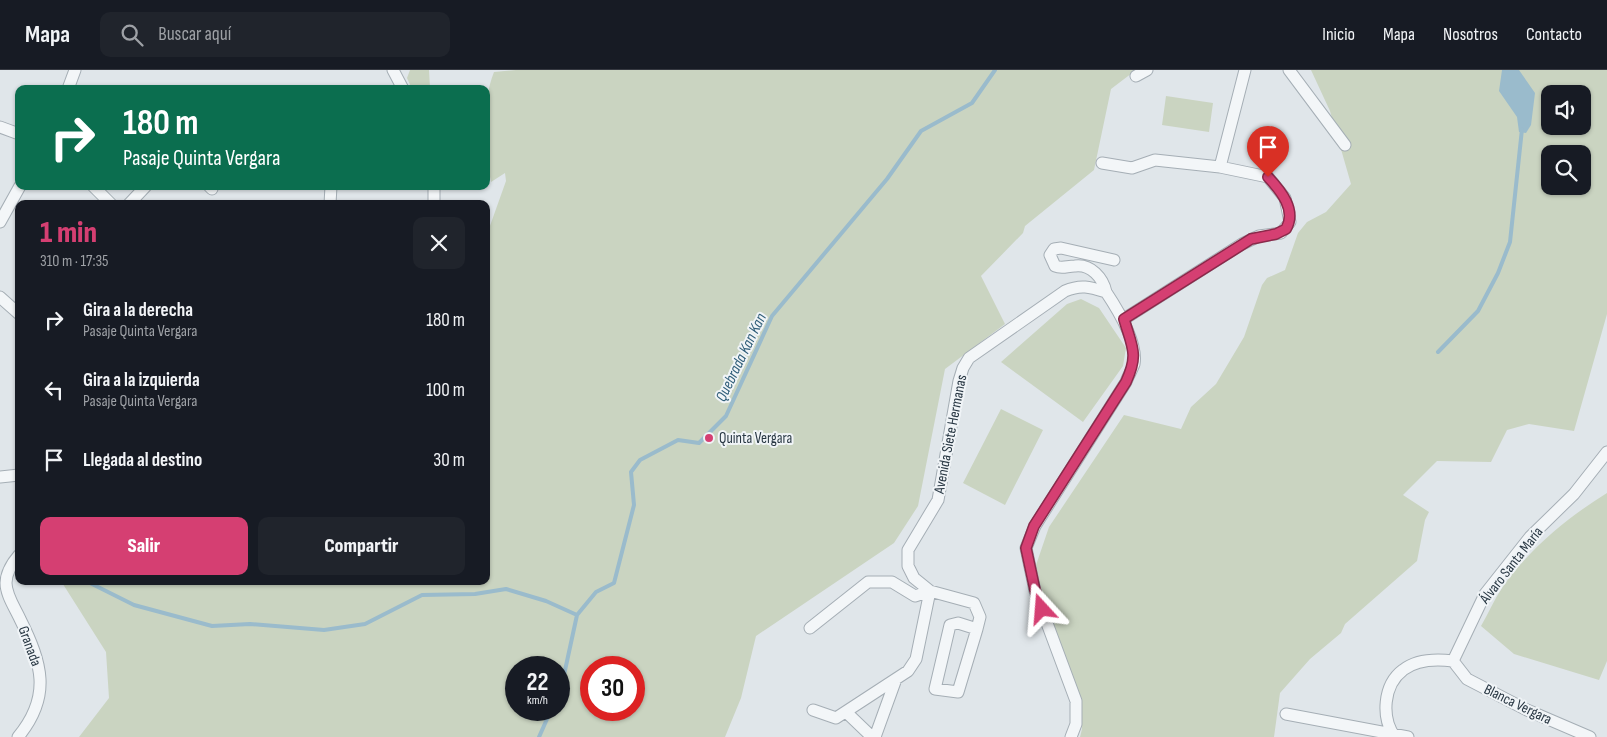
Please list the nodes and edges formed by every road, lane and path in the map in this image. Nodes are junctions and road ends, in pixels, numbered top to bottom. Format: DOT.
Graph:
graph roads {
  1 [pos="75,70"];
  2 [pos="393,70"];
  3 [pos="1147,70"];
  4 [pos="1245,70"];
  5 [pos="1288,70"];
  6 [pos="1136,76"];
  7 [pos="69,85"];
  8 [pos="401,85"];
  9 [pos="0,127"];
  10 [pos="15,133"];
  11 [pos="1345,145"];
  12 [pos="1102,162"];
  13 [pos="1220,167"];
  14 [pos="18,190"];
  15 [pos="97,190"];
  16 [pos="142,190"];
  17 [pos="107,200"];
  18 [pos="133,200"];
  19 [pos="0,222"];
  20 [pos="1114,260"];
  21 [pos="1106,292"];
  22 [pos="0,297"];
  23 [pos="15,310"];
  24 [pos="1124,319"];
  25 [pos="1607,452"];
  26 [pos="15,475"];
  27 [pos="0,477"];
  28 [pos="5,565"];
  29 [pos="930,591"];
  30 [pos="810,628"];
  31 [pos="977,629"];
  32 [pos="1453,660"];
  33 [pos="896,679"];
  34 [pos="813,710"];
  35 [pos="846,712"];
  36 [pos="1286,714"];
  37 [pos="1394,735"];
  38 [pos="18,737"];
  39 [pos="874,737"];
  40 [pos="1071,737"];
  41 [pos="1408,737"];
  42 [pos="1590,737"];
  1 -- 7 [label="street"];
  2 -- 8 [label="street"];
  3 -- 6 [label="street"];
  4 -- 13 [label="street"];
  5 -- 11 [label="street"];
  9 -- 10 [label="street"];
  12 -- 13 [label="street"];
  13 -- 24 [label="street"];
  14 -- 19 [label="street"];
  15 -- 17 [label="street"];
  16 -- 18 [label="street"];
  20 -- 21 [label="street"];
  21 -- 24 [label="street"];
  21 -- 29 [label="street, Avenida Siete Hermanas"];
  22 -- 23 [label="street"];
  24 -- 40 [label="street"];
  25 -- 32 [label="street, Álvaro Santa María"];
  26 -- 27 [label="street"];
  28 -- 38 [label="street, Granada"];
  29 -- 30 [label="street"];
  29 -- 31 [label="street"];
  29 -- 33 [label="street"];
  31 -- 31 [label="street"];
  32 -- 37 [label="street"];
  32 -- 42 [label="street, Blanca Vergara"];
  33 -- 35 [label="street"];
  33 -- 39 [label="street"];
  34 -- 35 [label="street"];
  35 -- 39 [label="street"];
  36 -- 37 [label="street"];
  37 -- 41 [label="street"];
}
